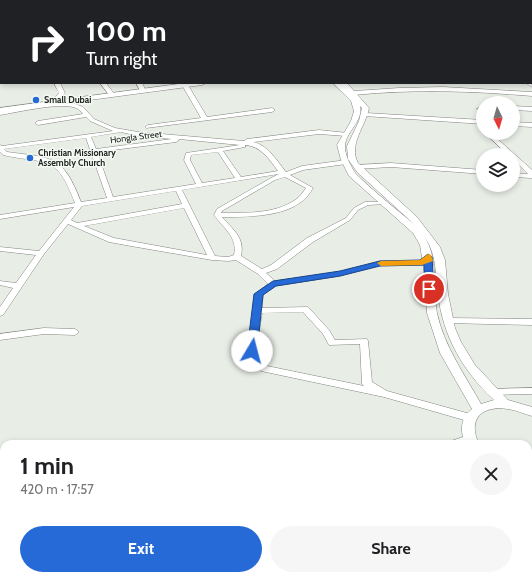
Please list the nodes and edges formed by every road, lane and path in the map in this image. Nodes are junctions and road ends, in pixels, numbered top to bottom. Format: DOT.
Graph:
graph roads {
  1 [pos="58,84"];
  2 [pos="104,84"];
  3 [pos="140,84"];
  4 [pos="194,84"];
  5 [pos="337,84"];
  6 [pos="345,84"];
  7 [pos="401,84"];
  8 [pos="175,85"];
  9 [pos="185,85"];
  10 [pos="406,88"];
  11 [pos="143,91"];
  12 [pos="354,93"];
  13 [pos="532,94"];
  14 [pos="112,95"];
  15 [pos="53,103"];
  16 [pos="520,108"];
  17 [pos="532,109"];
  18 [pos="272,110"];
  19 [pos="0,111"];
  20 [pos="87,115"];
  21 [pos="366,115"];
  22 [pos="205,119"];
  23 [pos="476,122"];
  24 [pos="38,123"];
  25 [pos="520,124"];
  26 [pos="532,125"];
  27 [pos="148,127"];
  28 [pos="123,132"];
  29 [pos="346,134"];
  30 [pos="88,136"];
  31 [pos="180,138"];
  32 [pos="495,140"];
  33 [pos="242,142"];
  34 [pos="254,144"];
  35 [pos="0,148"];
  36 [pos="504,148"];
  37 [pos="219,149"];
  38 [pos="93,151"];
  39 [pos="346,162"];
  40 [pos="520,164"];
  41 [pos="357,167"];
  42 [pos="476,171"];
  43 [pos="283,173"];
  44 [pos="532,175"];
  45 [pos="520,176"];
  46 [pos="523,176"];
  47 [pos="239,179"];
  48 [pos="532,184"];
  49 [pos="200,185"];
  50 [pos="178,188"];
  51 [pos="111,200"];
  52 [pos="384,203"];
  53 [pos="79,205"];
  54 [pos="187,205"];
  55 [pos="217,214"];
  56 [pos="0,217"];
  57 [pos="66,221"];
  58 [pos="77,226"];
  59 [pos="0,249"];
  60 [pos="41,253"];
  61 [pos="237,257"];
  62 [pos="428,257"];
  63 [pos="212,258"];
  64 [pos="261,272"];
  65 [pos="0,283"];
  66 [pos="273,284"];
  67 [pos="19,286"];
  68 [pos="258,311"];
  69 [pos="0,313"];
  70 [pos="448,321"];
  71 [pos="532,322"];
  72 [pos="75,332"];
  73 [pos="0,337"];
  74 [pos="532,391"];
  75 [pos="492,392"];
  76 [pos="384,394"];
  77 [pos="505,404"];
  78 [pos="532,412"];
  79 [pos="475,414"];
  80 [pos="472,440"];
  1 -- 15 [label="street"];
  2 -- 14 [label="street"];
  3 -- 11 [label="street"];
  4 -- 9 [label="highway"];
  5 -- 29 [label="main road"];
  6 -- 12 [label="main road"];
  7 -- 10 [label="street"];
  8 -- 9 [label="highway"];
  8 -- 11 [label="highway"];
  9 -- 22 [label="street"];
  10 -- 12 [label="street"];
  10 -- 13 [label="street"];
  11 -- 14 [label="highway"];
  12 -- 21 [label="main road"];
  14 -- 15 [label="highway"];
  15 -- 19 [label="highway"];
  16 -- 17 [label="street"];
  18 -- 22 [label="street"];
  19 -- 20 [label="street"];
  20 -- 24 [label="street"];
  20 -- 28 [label="street"];
  21 -- 23 [label="street"];
  21 -- 41 [label="main road"];
  22 -- 27 [label="street"];
  25 -- 26 [label="street"];
  28 -- 30 [label="street"];
  28 -- 31 [label="street"];
  29 -- 33 [label="street"];
  29 -- 39 [label="main road"];
  30 -- 35 [label="street"];
  30 -- 38 [label="street"];
  31 -- 33 [label="street"];
  31 -- 38 [label="street, Hongla Street"];
  32 -- 36 [label="street"];
  33 -- 34 [label="street"];
  34 -- 37 [label="street"];
  34 -- 43 [label="street"];
  35 -- 53 [label="street"];
  37 -- 47 [label="street"];
  37 -- 49 [label="street"];
  38 -- 51 [label="street"];
  39 -- 43 [label="street"];
  39 -- 52 [label="main road"];
  40 -- 44 [label="street"];
  41 -- 42 [label="street"];
  41 -- 70 [label="main road"];
  43 -- 47 [label="street"];
  43 -- 55 [label="street"];
  43 -- 55 [label="street"];
  44 -- 46 [label="street"];
  45 -- 46 [label="street"];
  46 -- 48 [label="street"];
  47 -- 49 [label="street"];
  49 -- 50 [label="street"];
  50 -- 51 [label="street"];
  50 -- 54 [label="street"];
  51 -- 53 [label="street"];
  52 -- 62 [label="main road"];
  52 -- 64 [label="street"];
  53 -- 56 [label="street"];
  53 -- 57 [label="street"];
  54 -- 58 [label="street"];
  54 -- 63 [label="street"];
  55 -- 61 [label="street"];
  57 -- 58 [label="street"];
  57 -- 60 [label="street"];
  58 -- 63 [label="street"];
  59 -- 60 [label="street"];
  60 -- 67 [label="street"];
  61 -- 63 [label="street"];
  61 -- 64 [label="street"];
  62 -- 66 [label="street"];
  62 -- 79 [label="main road"];
  64 -- 66 [label="street"];
  65 -- 67 [label="street"];
  66 -- 68 [label="street"];
  67 -- 69 [label="street"];
  68 -- 76 [label="street"];
  68 -- 76 [label="street"];
  70 -- 71 [label="street"];
  70 -- 75 [label="main road"];
  72 -- 73 [label="street"];
  74 -- 75 [label="street"];
  75 -- 77 [label="main road"];
  76 -- 79 [label="street"];
  77 -- 78 [label="main road"];
  77 -- 79 [label="main road"];
  79 -- 80 [label="main road"];
}
